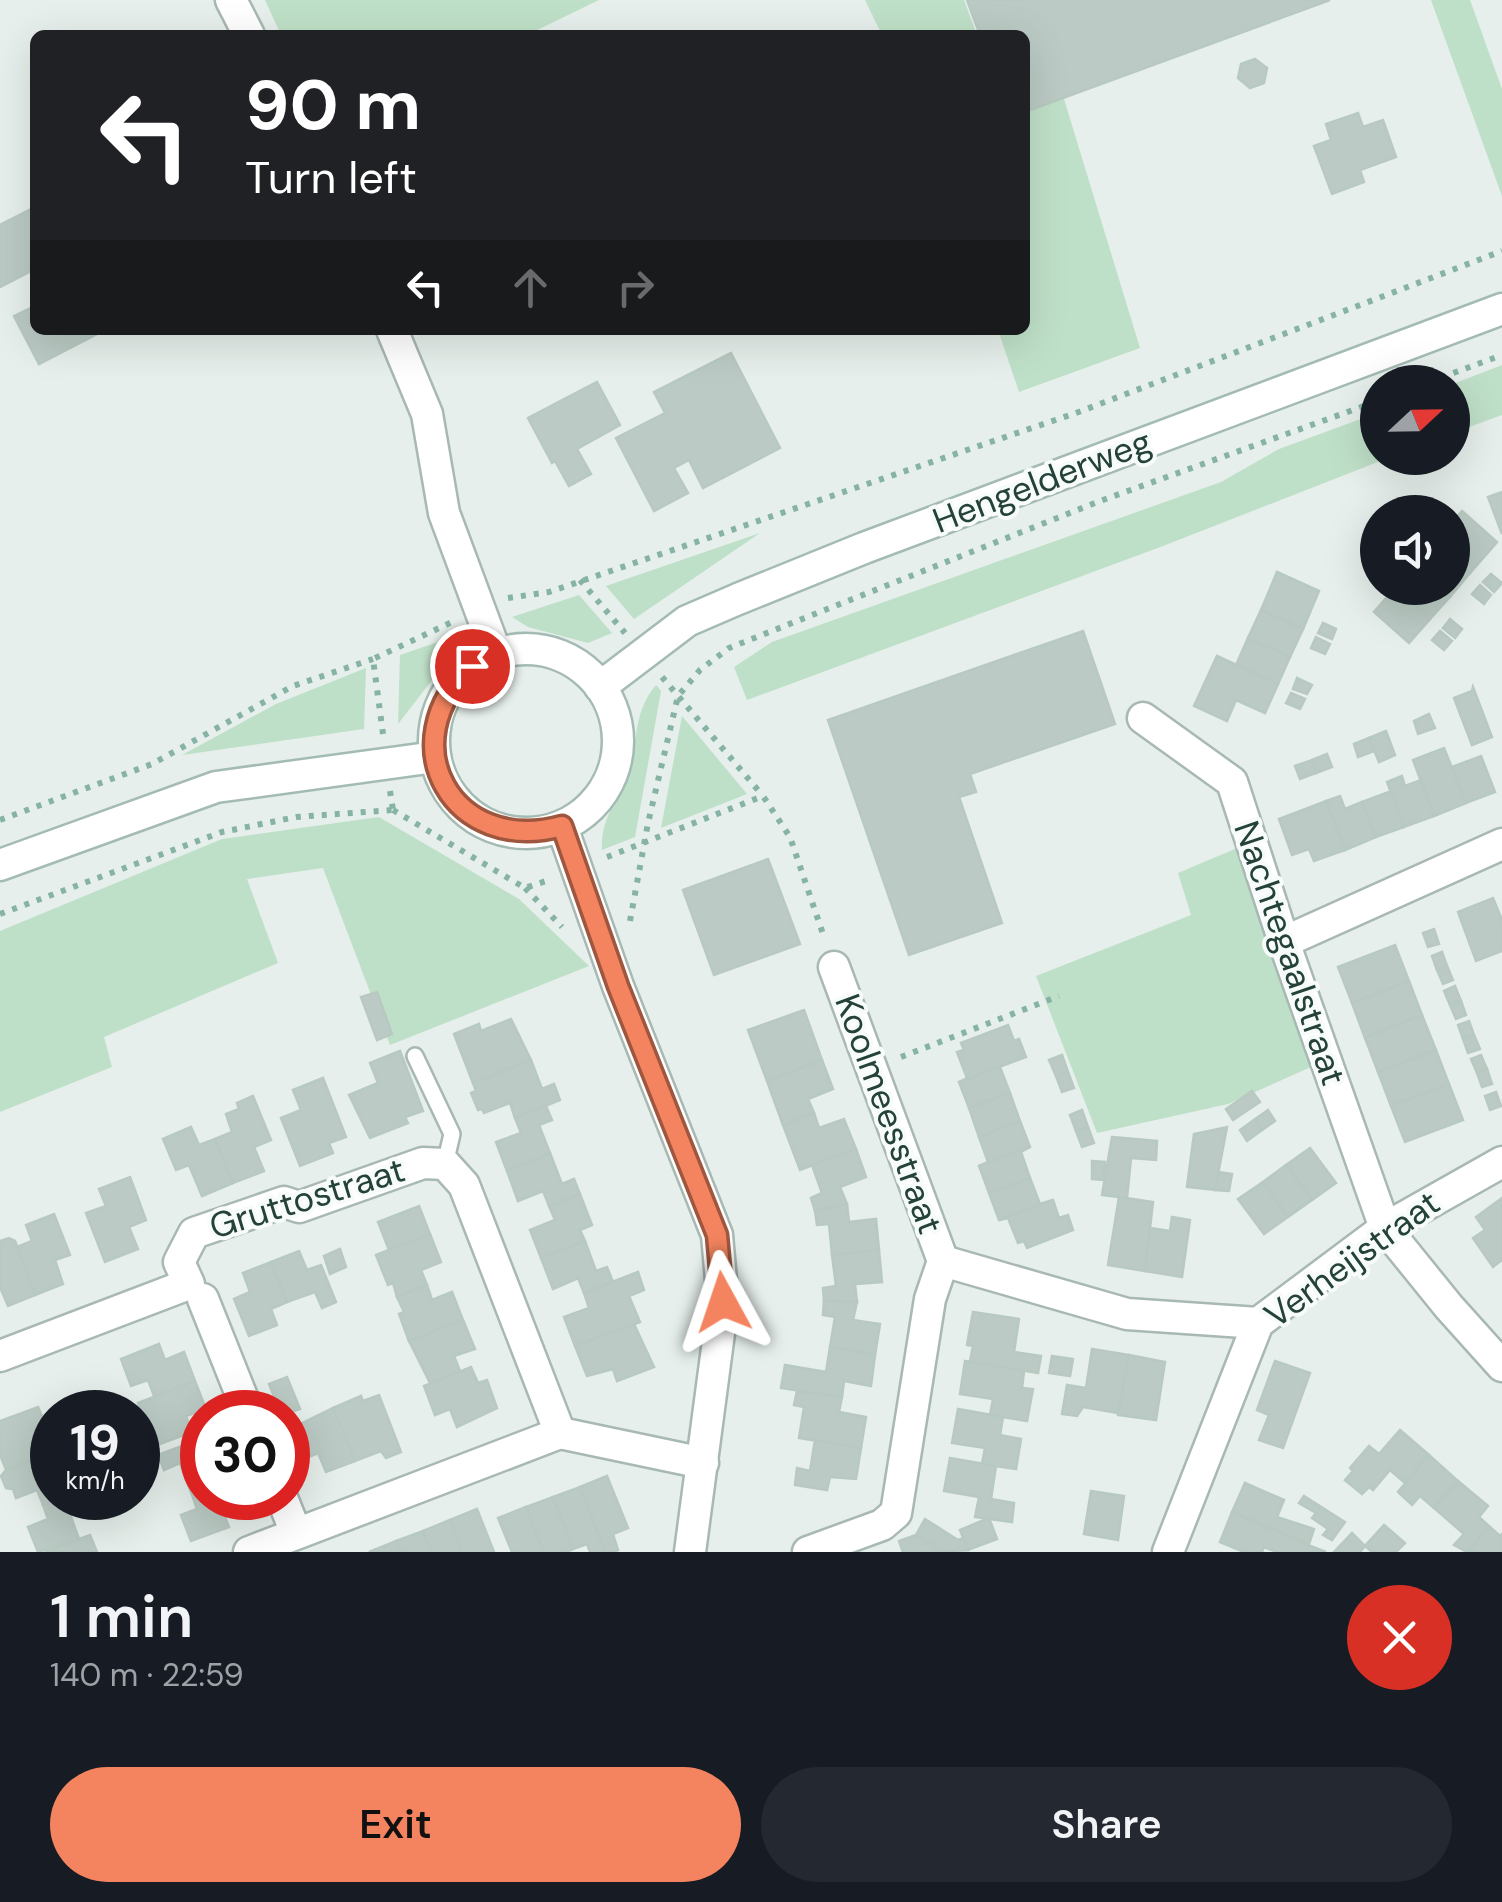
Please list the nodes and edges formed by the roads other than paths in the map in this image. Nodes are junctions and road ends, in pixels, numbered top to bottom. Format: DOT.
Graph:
graph roads {
  1 [pos="232,0"];
  2 [pos="247,30"];
  3 [pos="1502,309"];
  4 [pos="394,335"];
  5 [pos="496,654"];
  6 [pos="600,687"];
  7 [pos="1142,718"];
  8 [pos="434,757"];
  9 [pos="562,826"];
  10 [pos="1502,844"];
  11 [pos="0,865"];
  12 [pos="1284,942"];
  13 [pos="834,967"];
  14 [pos="415,1056"];
  15 [pos="1502,1162"];
  16 [pos="445,1164"];
  17 [pos="1385,1228"];
  18 [pos="943,1260"];
  19 [pos="202,1299"];
  20 [pos="1258,1323"];
  21 [pos="0,1356"];
  22 [pos="1502,1366"];
  23 [pos="239,1390"];
  24 [pos="560,1433"];
  25 [pos="703,1463"];
  26 [pos="291,1520"];
  27 [pos="296,1533"];
  28 [pos="249,1552"];
  29 [pos="690,1552"];
  30 [pos="808,1552"];
  31 [pos="1168,1552"];
  1 -- 2 [label="street"];
  3 -- 6 [label="street, Hengelderweg"];
  4 -- 5 [label="street"];
  5 -- 6 [label="street"];
  5 -- 8 [label="street"];
  6 -- 9 [label="street"];
  7 -- 12 [label="street, Nachtegaalstraat"];
  8 -- 9 [label="street"];
  8 -- 11 [label="street"];
  9 -- 25 [label="street"];
  10 -- 12 [label="street"];
  12 -- 17 [label="street, Nachtegaalstraat"];
  13 -- 18 [label="street, Koolmeesstraat"];
  14 -- 16 [label="lane"];
  15 -- 17 [label="street, Verheijstraat"];
  16 -- 21 [label="street, Gruttostraat"];
  16 -- 24 [label="street, Gruttostraat"];
  17 -- 20 [label="street, Verheijstraat"];
  17 -- 22 [label="street, Nachtegaalstraat"];
  18 -- 20 [label="street, Koolmeesstraat"];
  18 -- 30 [label="street, Koolmeesstraat"];
  19 -- 23 [label="street"];
  20 -- 31 [label="street, Verheijstraat"];
  24 -- 25 [label="street"];
  24 -- 27 [label="street"];
  25 -- 29 [label="street"];
  26 -- 27 [label="street"];
  27 -- 28 [label="street"];
}
